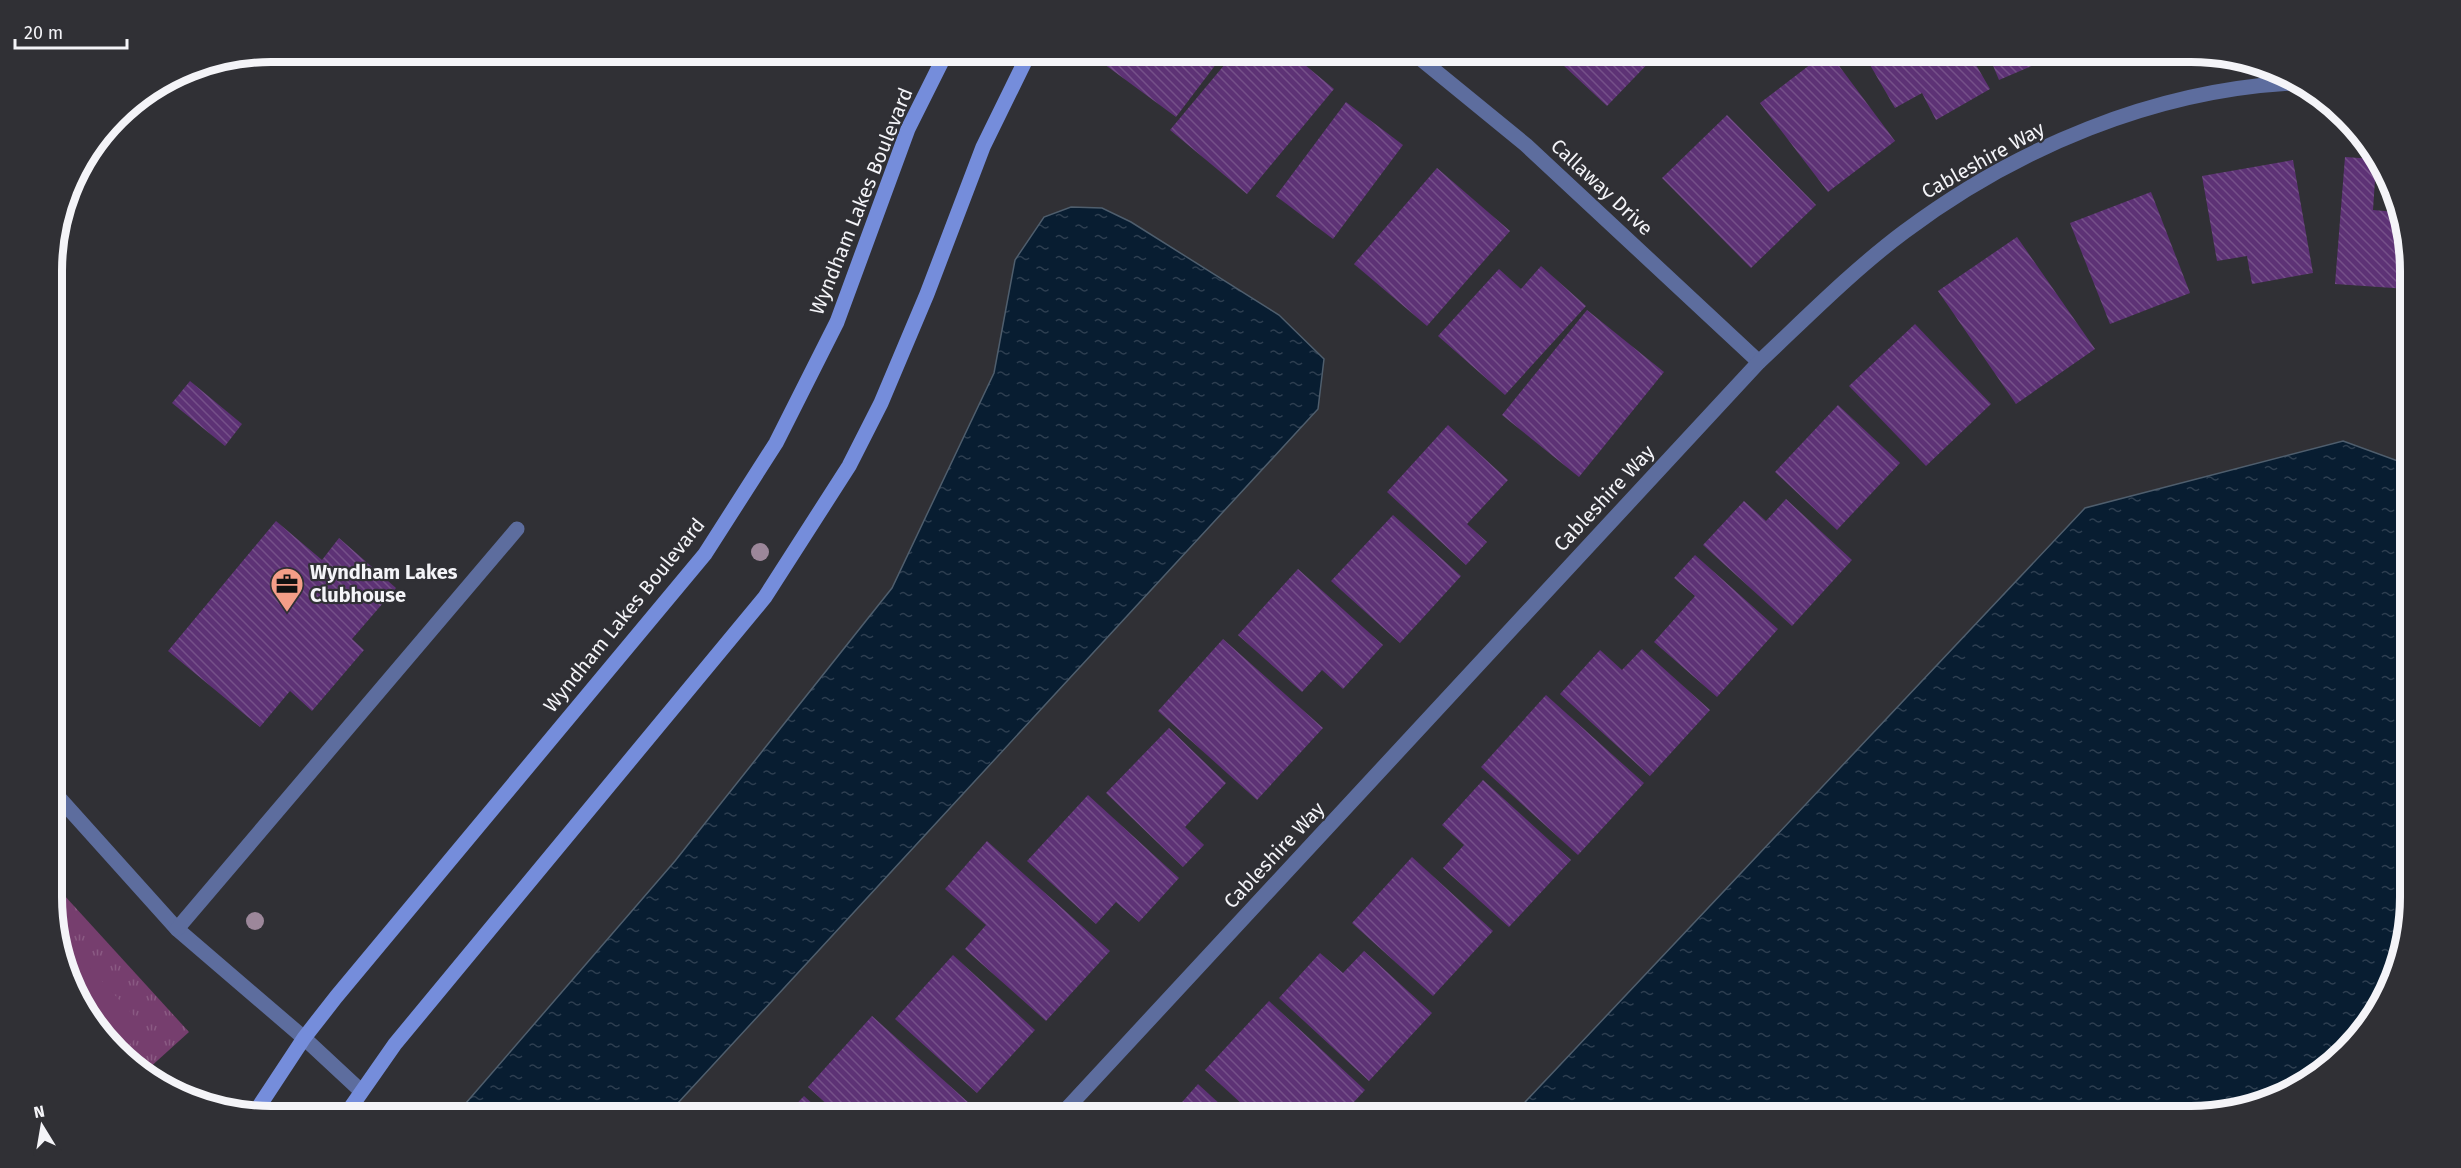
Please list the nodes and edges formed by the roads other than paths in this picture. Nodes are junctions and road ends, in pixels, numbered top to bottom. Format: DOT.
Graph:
graph roads {
  1 [pos="942,62"];
  2 [pos="1025,62"];
  3 [pos="1424,62"];
  4 [pos="2283,84"];
  5 [pos="1759,362"];
  6 [pos="517,529"];
  7 [pos="62,801"];
  8 [pos="177,929"];
  9 [pos="304,1038"];
  10 [pos="361,1091"];
  11 [pos="259,1106"];
  12 [pos="351,1106"];
  13 [pos="1069,1106"];
  1 -- 9 [label="street, Wyndham Lakes Boulevard"];
  2 -- 10 [label="street"];
  3 -- 5 [label="street, Callaway Drive"];
  4 -- 5 [label="street, Cableshire Way"];
  5 -- 13 [label="street, Cableshire Way"];
  6 -- 8 [label="street"];
  7 -- 8 [label="street"];
  8 -- 9 [label="street"];
  9 -- 10 [label="street"];
  9 -- 11 [label="street, Wyndham Lakes Boulevard"];
  10 -- 12 [label="street"];
}
